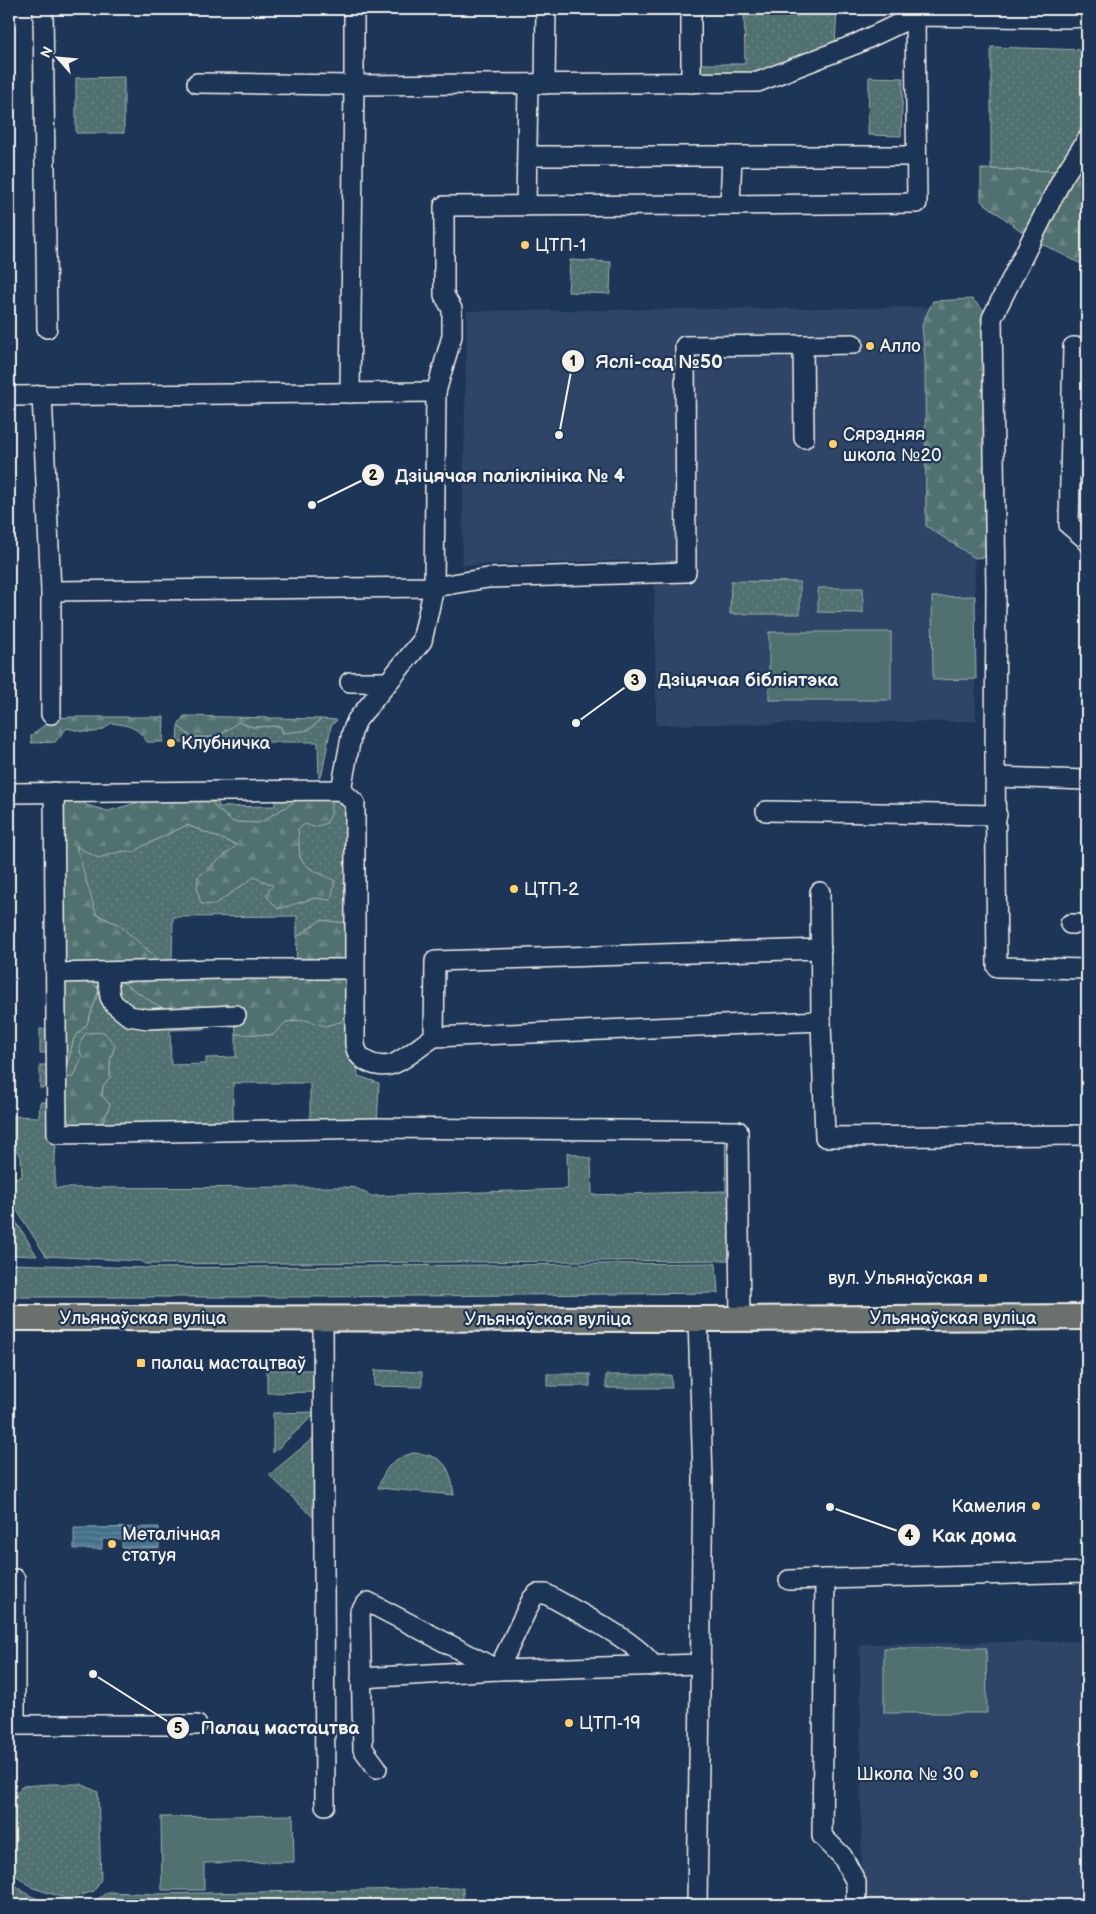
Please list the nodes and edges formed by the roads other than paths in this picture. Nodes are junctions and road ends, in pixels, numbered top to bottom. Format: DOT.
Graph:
graph roads {
  1 [pos="43,9"];
  2 [pos="354,9"];
  3 [pos="546,9"];
  4 [pos="691,9"];
  5 [pos="915,16"];
  6 [pos="1087,17"];
  7 [pos="691,82"];
  8 [pos="197,83"];
  9 [pos="536,84"];
  10 [pos="354,85"];
  11 [pos="1087,140"];
  12 [pos="528,156"];
  13 [pos="732,156"];
  14 [pos="916,156"];
  15 [pos="526,206"];
  16 [pos="730,206"];
  17 [pos="47,328"];
  18 [pos="854,344"];
  19 [pos="803,345"];
  20 [pos="1087,348"];
  21 [pos="436,392"];
  22 [pos="350,393"];
  23 [pos="42,395"];
  24 [pos="9,396"];
  25 [pos="804,438"];
  26 [pos="1087,542"];
  27 [pos="434,587"];
  28 [pos="51,591"];
  29 [pos="350,682"];
  30 [pos="387,682"];
  31 [pos="51,714"];
  32 [pos="996,777"];
  33 [pos="1087,780"];
  34 [pos="341,790"];
  35 [pos="54,792"];
  36 [pos="9,793"];
  37 [pos="766,811"];
  38 [pos="997,816"];
  39 [pos="820,892"];
  40 [pos="821,949"];
  41 [pos="354,969"];
  42 [pos="1087,969"];
  43 [pos="107,972"];
  44 [pos="56,974"];
  45 [pos="236,1015"];
  46 [pos="821,1021"];
  47 [pos="434,1037"];
  48 [pos="1087,1135"];
  49 [pos="1087,1316"];
  50 [pos="9,1318"];
  51 [pos="323,1319"];
  52 [pos="698,1319"];
  53 [pos="740,1319"];
  54 [pos="1087,1572"];
  55 [pos="16,1579"];
  56 [pos="825,1579"];
  57 [pos="789,1580"];
  58 [pos="702,1664"];
  59 [pos="653,1666"];
  60 [pos="498,1670"];
  61 [pos="361,1678"];
  62 [pos="12,1725"];
  63 [pos="197,1725"];
  64 [pos="377,1768"];
  65 [pos="325,1806"];
  66 [pos="697,1905"];
  67 [pos="856,1905"];
  1 -- 17 [label="lane"];
  2 -- 10 [label="lane"];
  3 -- 9 [label="lane"];
  4 -- 7 [label="lane"];
  5 -- 6 [label="lane"];
  5 -- 7 [label="lane"];
  5 -- 14 [label="lane"];
  7 -- 9 [label="lane"];
  8 -- 10 [label="lane"];
  9 -- 10 [label="lane"];
  9 -- 12 [label="lane"];
  10 -- 22 [label="lane"];
  11 -- 32 [label="lane"];
  12 -- 13 [label="lane"];
  12 -- 15 [label="lane"];
  13 -- 14 [label="lane"];
  13 -- 16 [label="lane"];
  14 -- 16 [label="lane"];
  15 -- 16 [label="lane"];
  15 -- 21 [label="lane"];
  18 -- 19 [label="lane"];
  19 -- 25 [label="lane"];
  19 -- 27 [label="lane"];
  20 -- 26 [label="lane"];
  21 -- 22 [label="lane"];
  21 -- 27 [label="lane"];
  22 -- 23 [label="lane"];
  23 -- 24 [label="lane"];
  23 -- 28 [label="lane"];
  27 -- 28 [label="lane"];
  27 -- 30 [label="lane"];
  28 -- 31 [label="lane"];
  29 -- 30 [label="lane"];
  30 -- 34 [label="lane"];
  32 -- 33 [label="lane"];
  32 -- 38 [label="lane"];
  34 -- 35 [label="lane"];
  34 -- 41 [label="lane"];
  35 -- 36 [label="lane"];
  35 -- 44 [label="lane"];
  37 -- 38 [label="lane"];
  38 -- 42 [label="lane"];
  39 -- 40 [label="lane"];
  40 -- 46 [label="lane"];
  40 -- 47 [label="lane"];
  41 -- 43 [label="lane"];
  41 -- 47 [label="lane"];
  43 -- 44 [label="lane"];
  43 -- 45 [label="lane"];
  44 -- 53 [label="lane"];
  46 -- 47 [label="lane"];
  46 -- 48 [label="lane"];
  49 -- 53 [label="main road, Ульянаўская вуліца"];
  50 -- 51 [label="main road, Ульянаўская вуліца"];
  51 -- 52 [label="main road, Ульянаўская вуліца"];
  51 -- 65 [label="lane"];
  52 -- 53 [label="main road, Ульянаўская вуліца"];
  52 -- 58 [label="lane"];
  54 -- 56 [label="lane"];
  55 -- 62 [label="lane"];
  56 -- 57 [label="lane"];
  56 -- 67 [label="lane"];
  58 -- 59 [label="lane"];
  58 -- 66 [label="lane"];
  59 -- 60 [label="lane"];
  59 -- 60 [label="lane"];
  60 -- 61 [label="lane"];
  60 -- 61 [label="lane"];
  61 -- 64 [label="lane"];
  62 -- 63 [label="lane"];
}
